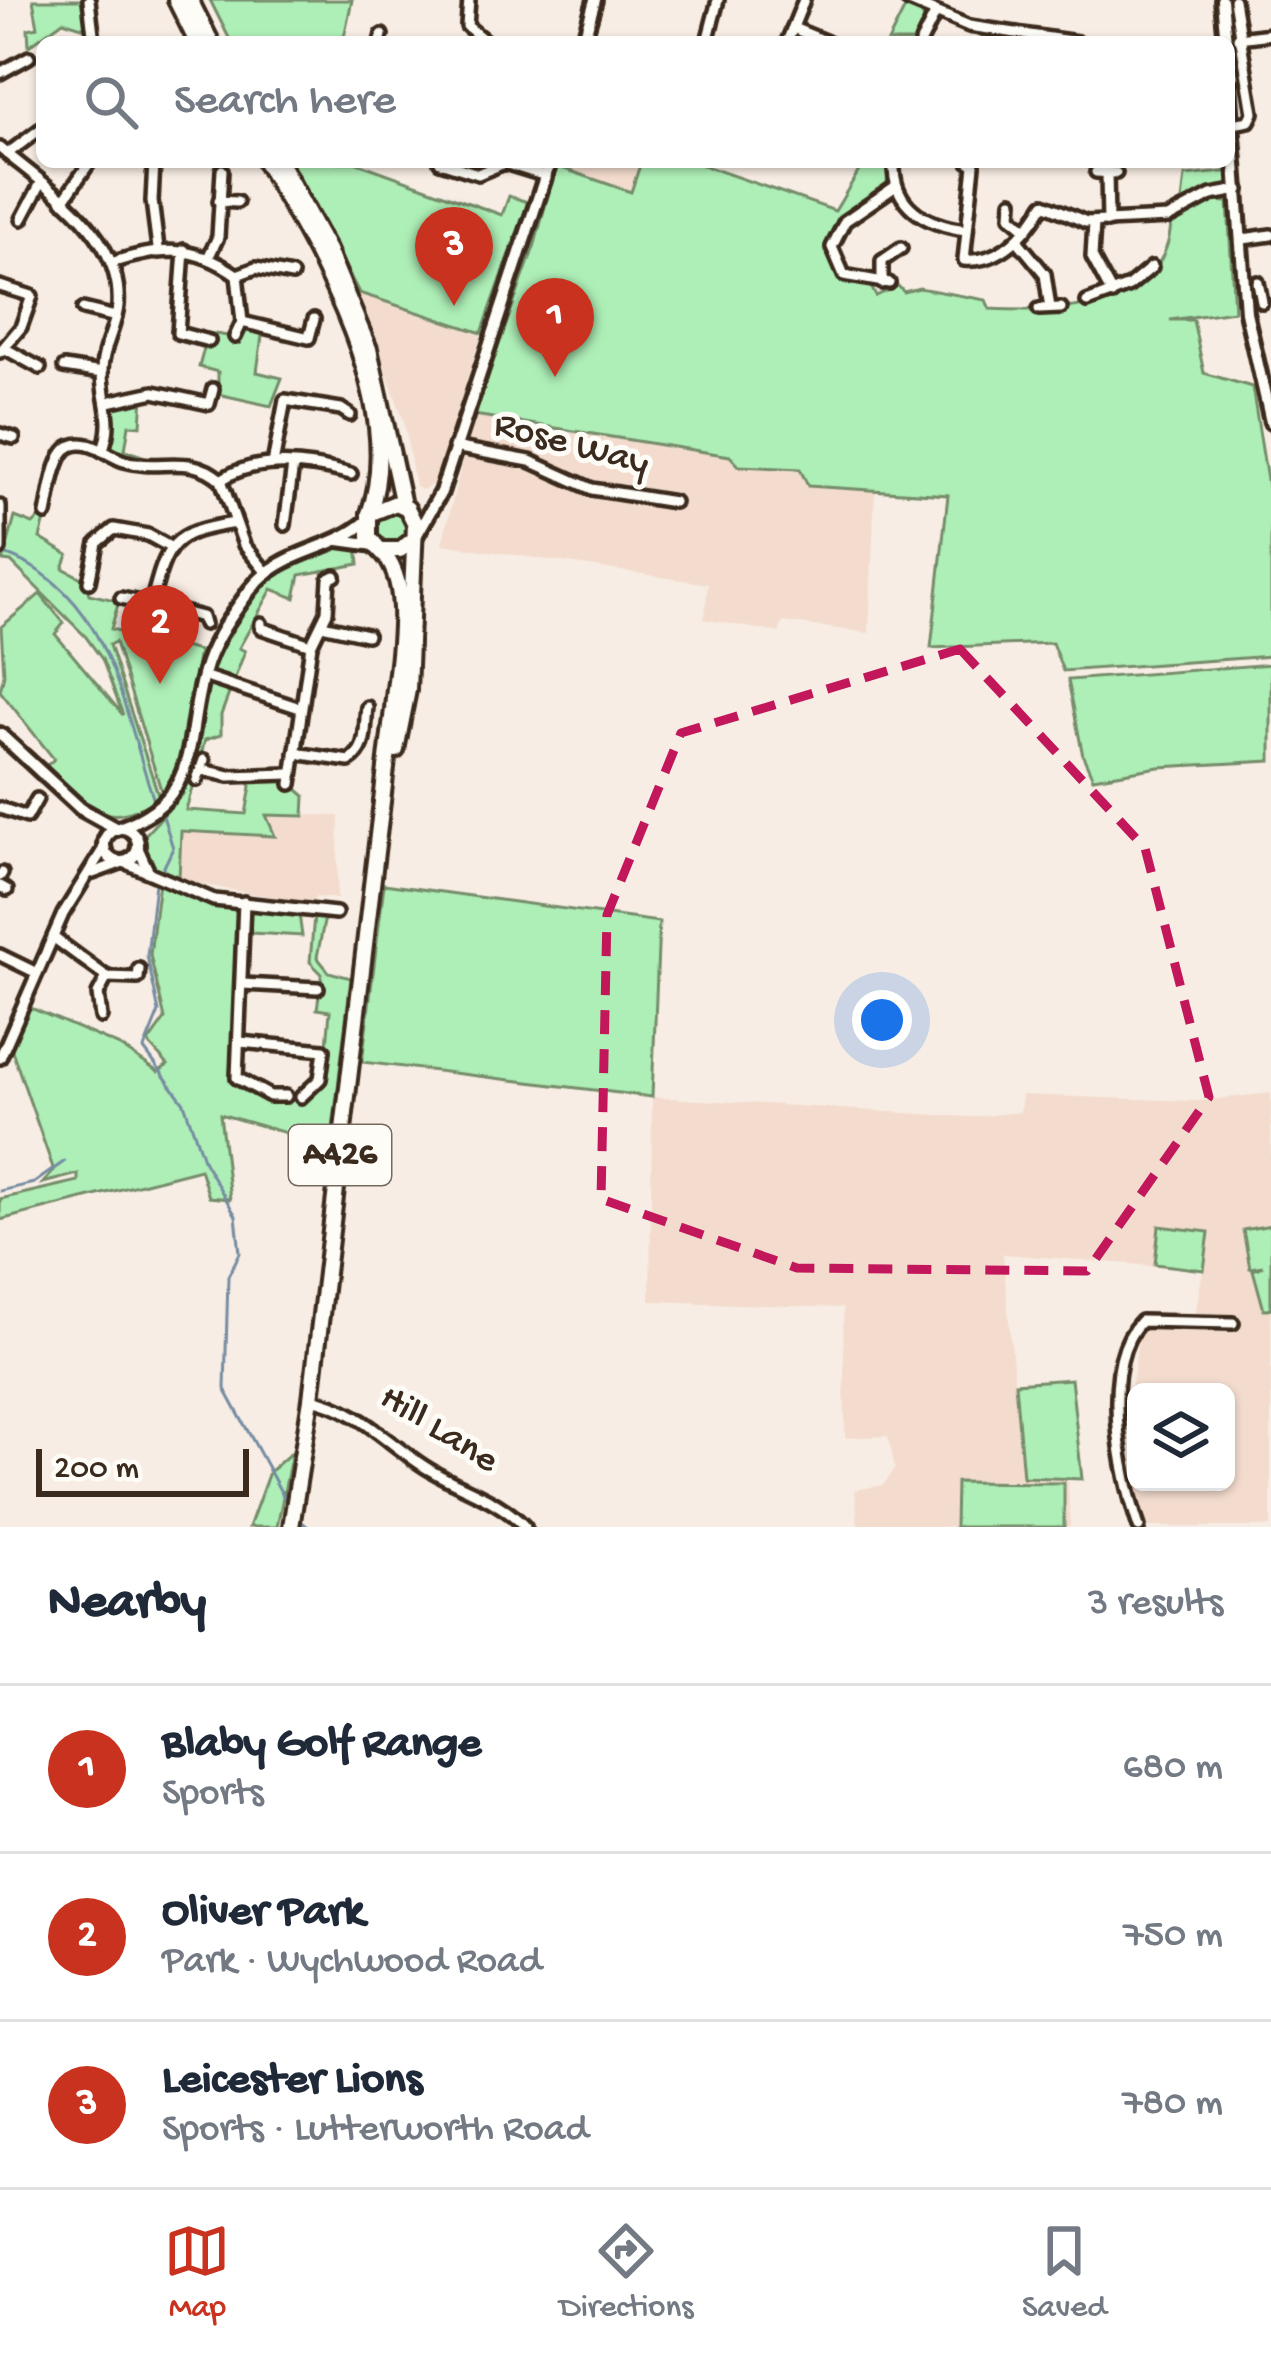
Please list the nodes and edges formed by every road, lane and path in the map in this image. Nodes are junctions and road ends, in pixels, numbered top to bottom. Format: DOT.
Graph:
graph roads {
  1 [pos="89,0"];
  2 [pos="176,0"];
  3 [pos="190,0"];
  4 [pos="469,0"];
  5 [pos="595,0"];
  6 [pos="718,0"];
  7 [pos="804,0"];
  8 [pos="907,0"];
  9 [pos="1222,0"];
  10 [pos="1234,0"];
  11 [pos="935,14"];
  12 [pos="793,28"];
  13 [pos="991,29"];
  14 [pos="1271,34"];
  15 [pos="93,36"];
  16 [pos="193,36"];
  17 [pos="208,36"];
  18 [pos="470,36"];
  19 [pos="585,36"];
  20 [pos="709,36"];
  21 [pos="790,36"];
  22 [pos="812,36"];
  23 [pos="924,36"];
  24 [pos="990,36"];
  25 [pos="1038,36"];
  26 [pos="1231,36"];
  27 [pos="1232,36"];
  28 [pos="1235,40"];
  29 [pos="1235,50"];
  30 [pos="31,56"];
  31 [pos="0,74"];
  32 [pos="1235,124"];
  33 [pos="36,132"];
  34 [pos="1235,146"];
  35 [pos="3,151"];
  36 [pos="87,168"];
  37 [pos="157,168"];
  38 [pos="269,168"];
  39 [pos="283,168"];
  40 [pos="459,168"];
  41 [pos="492,168"];
  42 [pos="520,168"];
  43 [pos="548,168"];
  44 [pos="894,168"];
  45 [pos="974,168"];
  46 [pos="222,170"];
  47 [pos="1106,173"];
  48 [pos="546,176"];
  49 [pos="41,183"];
  50 [pos="896,186"];
  51 [pos="1239,190"];
  52 [pos="63,201"];
  53 [pos="219,201"];
  54 [pos="1012,201"];
  55 [pos="238,202"];
  56 [pos="22,219"];
  57 [pos="1108,222"];
  58 [pos="1094,223"];
  59 [pos="1026,229"];
  60 [pos="966,230"];
  61 [pos="1271,235"];
  62 [pos="1243,239"];
  63 [pos="1017,240"];
  64 [pos="158,248"];
  65 [pos="901,248"];
  66 [pos="184,250"];
  67 [pos="208,258"];
  68 [pos="284,259"];
  69 [pos="111,263"];
  70 [pos="1152,267"];
  71 [pos="237,275"];
  72 [pos="0,286"];
  73 [pos="1112,294"];
  74 [pos="32,296"];
  75 [pos="1087,302"];
  76 [pos="47,303"];
  77 [pos="1050,308"];
  78 [pos="83,309"];
  79 [pos="116,317"];
  80 [pos="314,319"];
  81 [pos="242,322"];
  82 [pos="178,333"];
  83 [pos="235,337"];
  84 [pos="165,338"];
  85 [pos="208,341"];
  86 [pos="2,350"];
  87 [pos="64,367"];
  88 [pos="33,370"];
  89 [pos="101,373"];
  90 [pos="214,389"];
  91 [pos="108,402"];
  92 [pos="344,408"];
  93 [pos="1271,422"];
  94 [pos="0,434"];
  95 [pos="14,438"];
  96 [pos="454,447"];
  97 [pos="102,451"];
  98 [pos="273,464"];
  99 [pos="293,465"];
  100 [pos="351,474"];
  101 [pos="221,480"];
  102 [pos="674,502"];
  103 [pos="435,505"];
  104 [pos="0,506"];
  105 [pos="405,506"];
  106 [pos="51,508"];
  107 [pos="368,518"];
  108 [pos="235,523"];
  109 [pos="285,525"];
  110 [pos="415,538"];
  111 [pos="335,540"];
  112 [pos="168,546"];
  113 [pos="0,548"];
  114 [pos="378,548"];
  115 [pos="267,573"];
  116 [pos="86,576"];
  117 [pos="329,577"];
  118 [pos="121,598"];
  119 [pos="151,604"];
  120 [pos="204,619"];
  121 [pos="322,626"];
  122 [pos="260,628"];
  123 [pos="367,635"];
  124 [pos="310,645"];
  125 [pos="203,676"];
  126 [pos="300,708"];
  127 [pos="364,714"];
  128 [pos="0,734"];
  129 [pos="295,753"];
  130 [pos="201,770"];
  131 [pos="384,783"];
  132 [pos="37,799"];
  133 [pos="0,808"];
  134 [pos="81,809"];
  135 [pos="155,814"];
  136 [pos="27,817"];
  137 [pos="117,828"];
  138 [pos="20,831"];
  139 [pos="137,843"];
  140 [pos="104,847"];
  141 [pos="123,862"];
  142 [pos="93,873"];
  143 [pos="151,875"];
  144 [pos="244,902"];
  145 [pos="336,913"];
  146 [pos="53,938"];
  147 [pos="0,955"];
  148 [pos="37,973"];
  149 [pos="141,976"];
  150 [pos="107,977"];
  151 [pos="243,984"];
  152 [pos="318,988"];
  153 [pos="96,1013"];
  154 [pos="326,1036"];
  155 [pos="240,1042"];
  156 [pos="324,1050"];
  157 [pos="0,1058"];
  158 [pos="286,1096"];
  159 [pos="301,1097"];
  160 [pos="1233,1323"];
  161 [pos="311,1399"];
  162 [pos="291,1527"];
  163 [pos="525,1527"];
  164 [pos="1139,1527"];
  1 -- 15 [label="street"];
  2 -- 16 [label="main road"];
  3 -- 17 [label="main road"];
  4 -- 18 [label="street"];
  5 -- 19 [label="street"];
  6 -- 20 [label="street"];
  7 -- 12 [label="street"];
  8 -- 11 [label="street"];
  9 -- 26 [label="street"];
  10 -- 27 [label="street"];
  11 -- 13 [label="street"];
  11 -- 23 [label="street"];
  12 -- 21 [label="street"];
  12 -- 22 [label="street"];
  13 -- 24 [label="street"];
  13 -- 25 [label="street"];
  14 -- 28 [label="street"];
  29 -- 32 [label="street"];
  30 -- 31 [label="street"];
  33 -- 35 [label="street"];
  34 -- 51 [label="street"];
  35 -- 49 [label="street"];
  36 -- 52 [label="street"];
  37 -- 64 [label="street"];
  38 -- 107 [label="main road"];
  39 -- 105 [label="main road"];
  40 -- 41 [label="street"];
  42 -- 48 [label="street"];
  43 -- 48 [label="street"];
  44 -- 50 [label="street"];
  45 -- 60 [label="street"];
  46 -- 53 [label="street"];
  47 -- 57 [label="street"];
  48 -- 96 [label="street"];
  49 -- 52 [label="street"];
  49 -- 56 [label="street"];
  50 -- 60 [label="street"];
  50 -- 65 [label="street"];
  51 -- 57 [label="street"];
  51 -- 62 [label="street"];
  52 -- 69 [label="street"];
  53 -- 55 [label="street"];
  53 -- 67 [label="street"];
  54 -- 59 [label="street"];
  57 -- 58 [label="street"];
  58 -- 59 [label="street"];
  58 -- 73 [label="street"];
  59 -- 63 [label="street"];
  60 -- 63 [label="street"];
  61 -- 62 [label="street"];
  62 -- 93 [label="street"];
  63 -- 77 [label="street"];
  64 -- 66 [label="street"];
  64 -- 69 [label="street"];
  66 -- 67 [label="street"];
  66 -- 82 [label="street"];
  67 -- 71 [label="street"];
  68 -- 71 [label="street"];
  69 -- 79 [label="street"];
  70 -- 73 [label="street"];
  71 -- 81 [label="street"];
  72 -- 74 [label="street"];
  73 -- 75 [label="street"];
  74 -- 76 [label="street"];
  74 -- 86 [label="street"];
  78 -- 79 [label="street"];
  79 -- 89 [label="street"];
  80 -- 81 [label="street"];
  81 -- 83 [label="street"];
  82 -- 84 [label="street"];
  82 -- 85 [label="street"];
  86 -- 88 [label="street"];
  87 -- 89 [label="street"];
  89 -- 91 [label="street"];
  90 -- 91 [label="street"];
  91 -- 97 [label="street"];
  92 -- 98 [label="street"];
  94 -- 95 [label="street"];
  96 -- 102 [label="street, Rose Way"];
  96 -- 103 [label="street"];
  97 -- 101 [label="street"];
  97 -- 106 [label="street"];
  98 -- 99 [label="street"];
  98 -- 101 [label="street"];
  99 -- 100 [label="street"];
  99 -- 109 [label="street"];
  101 -- 108 [label="street"];
  103 -- 105 [label="street"];
  103 -- 110 [label="street"];
  104 -- 113 [label="street"];
  105 -- 107 [label="main road"];
  105 -- 110 [label="main road"];
  107 -- 111 [label="street"];
  107 -- 114 [label="main road"];
  108 -- 112 [label="street"];
  108 -- 115 [label="street"];
  110 -- 114 [label="main road"];
  110 -- 131 [label="main road, A426"];
  111 -- 114 [label="street"];
  111 -- 115 [label="street"];
  112 -- 116 [label="street"];
  112 -- 119 [label="street"];
  114 -- 131 [label="main road, A426"];
  115 -- 125 [label="street"];
  117 -- 121 [label="street"];
  118 -- 119 [label="street"];
  119 -- 120 [label="street"];
  121 -- 123 [label="street"];
  121 -- 124 [label="street"];
  122 -- 124 [label="street"];
  124 -- 126 [label="street"];
  125 -- 126 [label="street"];
  125 -- 135 [label="street"];
  126 -- 129 [label="street"];
  127 -- 129 [label="street"];
  128 -- 134 [label="street"];
  129 -- 130 [label="street"];
  131 -- 161 [label="main road, A426"];
  132 -- 136 [label="street"];
  133 -- 136 [label="street"];
  134 -- 137 [label="street"];
  134 -- 140 [label="street"];
  135 -- 137 [label="street"];
  135 -- 139 [label="street"];
  136 -- 138 [label="street"];
  137 -- 139 [label="street"];
  137 -- 140 [label="street"];
  139 -- 141 [label="street"];
  139 -- 143 [label="street"];
  140 -- 141 [label="street"];
  140 -- 142 [label="street"];
  141 -- 142 [label="street"];
  141 -- 143 [label="street"];
  142 -- 146 [label="street"];
  143 -- 144 [label="street"];
  144 -- 145 [label="street"];
  144 -- 151 [label="street"];
  146 -- 148 [label="street"];
  146 -- 150 [label="street"];
  147 -- 148 [label="street"];
  148 -- 157 [label="street"];
  149 -- 150 [label="street"];
  150 -- 153 [label="street"];
  151 -- 152 [label="street"];
  151 -- 155 [label="street"];
  154 -- 156 [label="street"];
  155 -- 156 [label="street"];
  155 -- 158 [label="street"];
  156 -- 159 [label="street"];
  160 -- 164 [label="street"];
  161 -- 162 [label="main road, A426"];
  161 -- 163 [label="street, Hill Lane"];
}
